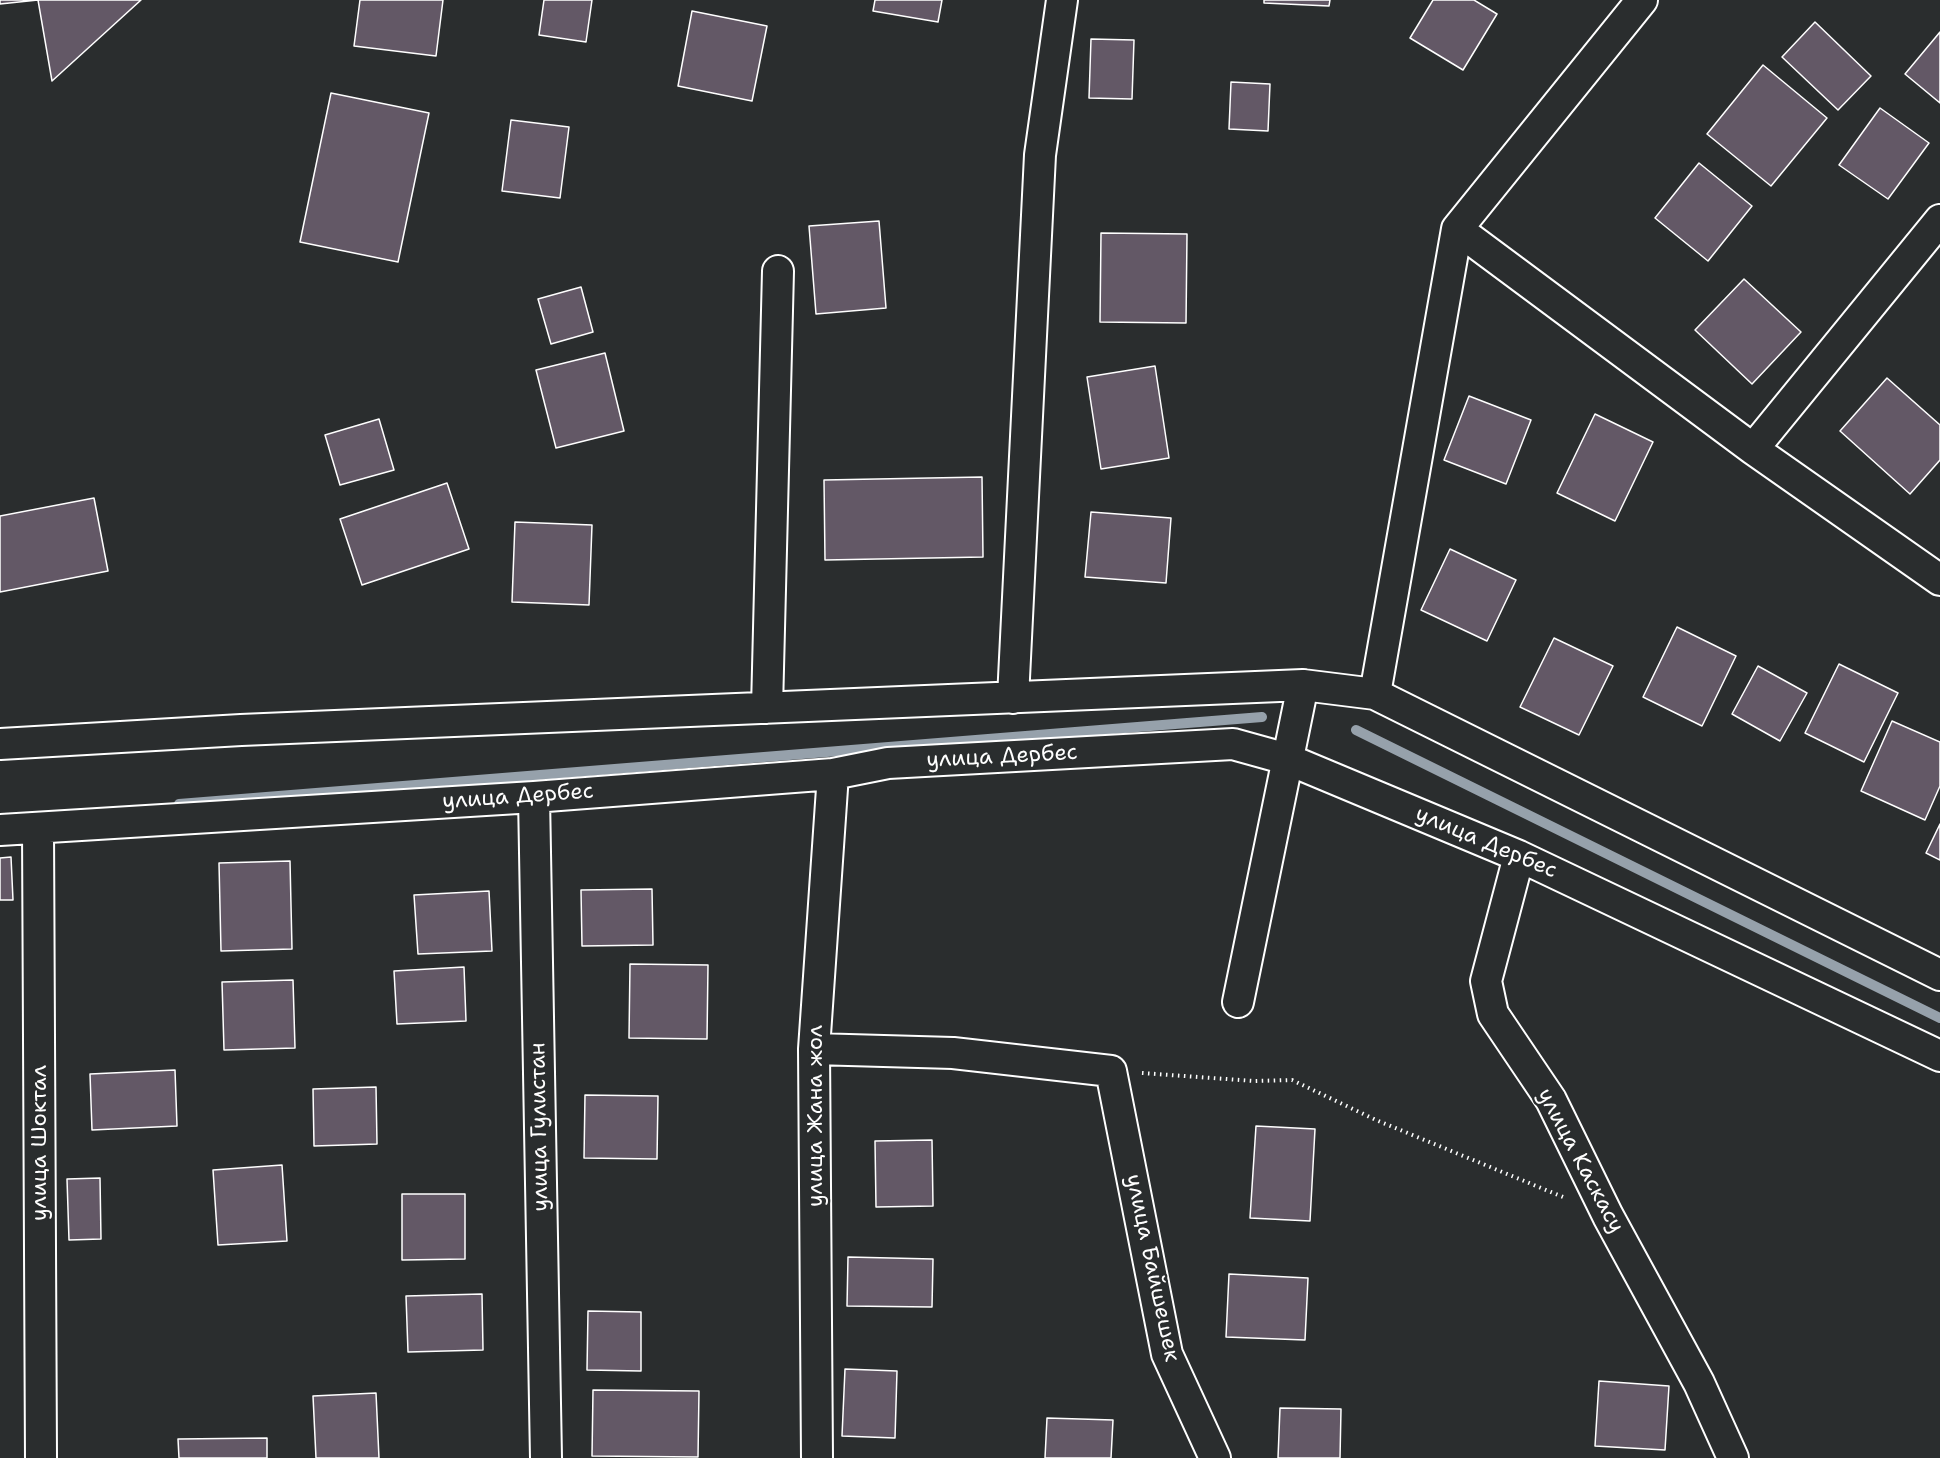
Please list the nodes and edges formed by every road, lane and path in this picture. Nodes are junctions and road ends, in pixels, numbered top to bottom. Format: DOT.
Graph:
graph roads {
  1 [pos="1062,0"];
  2 [pos="1642,0"];
  3 [pos="1940,220"];
  4 [pos="1457,229"];
  5 [pos="778,271"];
  6 [pos="1753,449"];
  7 [pos="1940,580"];
  8 [pos="1303,685"];
  9 [pos="1375,694"];
  10 [pos="1013,698"];
  11 [pos="766,708"];
  12 [pos="0,744"];
  13 [pos="1287,759"];
  14 [pos="833,774"];
  15 [pos="534,797"];
  16 [pos="38,828"];
  17 [pos="0,830"];
  18 [pos="1519,856"];
  19 [pos="1940,975"];
  20 [pos="1238,1002"];
  21 [pos="814,1049"];
  22 [pos="1940,1056"];
  23 [pos="1112,1071"];
  24 [pos="1564,1198"];
  25 [pos="41,1458"];
  26 [pos="546,1458"];
  27 [pos="817,1458"];
  28 [pos="1215,1458"];
  29 [pos="1733,1458"];
  1 -- 10 [label="street"];
  2 -- 4 [label="street"];
  3 -- 6 [label="street"];
  4 -- 6 [label="street"];
  4 -- 9 [label="street"];
  5 -- 11 [label="street"];
  6 -- 7 [label="street"];
  8 -- 9 [label="street"];
  8 -- 10 [label="street"];
  8 -- 13 [label="street"];
  9 -- 19 [label="street"];
  10 -- 11 [label="street"];
  11 -- 12 [label="street"];
  13 -- 14 [label="street, улица Дербес"];
  13 -- 18 [label="street, улица Дербес"];
  13 -- 20 [label="street"];
  14 -- 15 [label="street, улица Дербес"];
  14 -- 21 [label="street, улица Жана жол"];
  15 -- 16 [label="street, улица Дербес"];
  15 -- 26 [label="street, улица Гулистан"];
  16 -- 17 [label="street, улица Дербес"];
  16 -- 25 [label="street, улица Шоктал"];
  18 -- 22 [label="street, улица Дербес"];
  18 -- 29 [label="street, улица Каскасу"];
  21 -- 23 [label="street"];
  21 -- 27 [label="street, улица Жана жол"];
  23 -- 24 [label="path"];
  23 -- 28 [label="street, улица Байшешек"];
}
